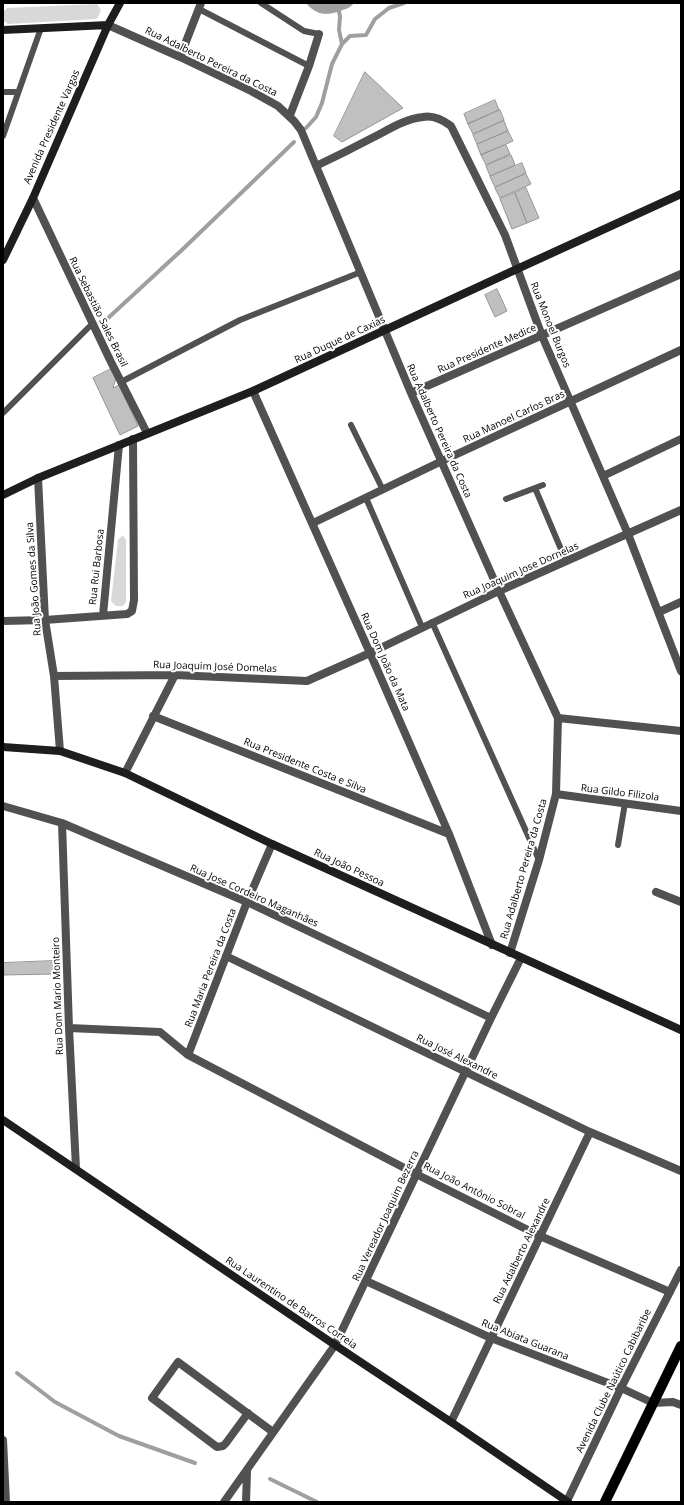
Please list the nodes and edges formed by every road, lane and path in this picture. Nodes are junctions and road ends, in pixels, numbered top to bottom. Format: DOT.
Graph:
graph roads {
  1 [pos="120,3"];
  2 [pos="261,3"];
  3 [pos="200,6"];
  4 [pos="108,25"];
  5 [pos="41,28"];
  6 [pos="3,30"];
  7 [pos="319,34"];
  8 [pos="180,57"];
  9 [pos="308,66"];
  10 [pos="3,92"];
  11 [pos="18,92"];
  12 [pos="290,116"];
  13 [pos="3,136"];
  14 [pos="316,166"];
  15 [pos="681,194"];
  16 [pos="33,198"];
  17 [pos="3,260"];
  18 [pos="517,269"];
  19 [pos="361,272"];
  20 [pos="681,274"];
  21 [pos="92,323"];
  22 [pos="385,330"];
  23 [pos="542,336"];
  24 [pos="681,350"];
  25 [pos="121,382"];
  26 [pos="253,392"];
  27 [pos="411,393"];
  28 [pos="571,402"];
  29 [pos="3,413"];
  30 [pos="351,425"];
  31 [pos="147,433"];
  32 [pos="133,439"];
  33 [pos="681,439"];
  34 [pos="119,445"];
  35 [pos="442,461"];
  36 [pos="603,476"];
  37 [pos="38,478"];
  38 [pos="543,485"];
  39 [pos="535,488"];
  40 [pos="383,490"];
  41 [pos="3,495"];
  42 [pos="366,498"];
  43 [pos="506,499"];
  44 [pos="681,510"];
  45 [pos="313,523"];
  46 [pos="628,534"];
  47 [pos="566,561"];
  48 [pos="499,591"];
  49 [pos="681,602"];
  50 [pos="659,612"];
  51 [pos="103,615"];
  52 [pos="45,620"];
  53 [pos="3,621"];
  54 [pos="432,622"];
  55 [pos="422,627"];
  56 [pos="370,653"];
  57 [pos="681,671"];
  58 [pos="175,675"];
  59 [pos="54,676"];
  60 [pos="153,716"];
  61 [pos="558,718"];
  62 [pos="681,731"];
  63 [pos="3,746"];
  64 [pos="60,751"];
  65 [pos="124,773"];
  66 [pos="556,794"];
  67 [pos="625,803"];
  68 [pos="3,806"];
  69 [pos="681,811"];
  70 [pos="62,823"];
  71 [pos="449,834"];
  72 [pos="272,844"];
  73 [pos="618,845"];
  74 [pos="539,860"];
  75 [pos="681,897"];
  76 [pos="247,902"];
  77 [pos="681,902"];
  78 [pos="492,944"];
  79 [pos="510,953"];
  80 [pos="226,956"];
  81 [pos="522,958"];
  82 [pos="491,1018"];
  83 [pos="69,1028"];
  84 [pos="681,1030"];
  85 [pos="188,1054"];
  86 [pos="465,1072"];
  87 [pos="3,1120"];
  88 [pos="590,1132"];
  89 [pos="76,1168"];
  90 [pos="681,1171"];
  91 [pos="416,1174"];
  92 [pos="540,1236"];
  93 [pos="681,1270"];
  94 [pos="366,1281"];
  95 [pos="670,1292"];
  96 [pos="491,1338"];
  97 [pos="335,1345"];
  98 [pos="681,1346"];
  99 [pos="621,1388"];
  100 [pos="653,1403"];
  101 [pos="681,1405"];
  102 [pos="248,1413"];
  103 [pos="451,1422"];
  104 [pos="273,1432"];
  105 [pos="3,1440"];
  106 [pos="248,1470"];
  107 [pos="6,1502"];
  108 [pos="224,1502"];
  109 [pos="246,1502"];
  110 [pos="568,1502"];
  111 [pos="605,1502"];
  1 -- 4 [label="street, Avenida Presidente Vargas"];
  2 -- 7 [label="lane"];
  3 -- 8 [label="street"];
  3 -- 9 [label="lane"];
  4 -- 5 [label="street"];
  4 -- 8 [label="street, Rua Adalberto Pereira da Costa"];
  4 -- 16 [label="street, Avenida Presidente Vargas"];
  5 -- 6 [label="street"];
  5 -- 11 [label="lane"];
  7 -- 9 [label="street"];
  8 -- 12 [label="street, Rua Adalberto Pereira da Costa"];
  9 -- 12 [label="street"];
  10 -- 11 [label="lane"];
  11 -- 13 [label="lane"];
  12 -- 14 [label="street, Rua Adalberto Pereira da Costa"];
  14 -- 18 [label="street, Rua Monoel Burgos"];
  14 -- 19 [label="street, Rua Adalberto Pereira da Costa"];
  15 -- 18 [label="street, Rua Duque de Caxias"];
  16 -- 17 [label="street, Avenida Presidente Vargas"];
  16 -- 21 [label="street, Rua Sebastião Sales Brasil"];
  18 -- 22 [label="street, Rua Duque de Caxias"];
  18 -- 23 [label="street, Rua Monoel Burgos"];
  19 -- 22 [label="street, Rua Adalberto Pereira da Costa"];
  19 -- 25 [label="lane"];
  20 -- 23 [label="street, Rua Presidente Medice"];
  21 -- 25 [label="street, Rua Sebastião Sales Brasil"];
  21 -- 29 [label="lane"];
  22 -- 26 [label="street, Rua Duque de Caxias"];
  22 -- 27 [label="street, Rua Adalberto Pereira da Costa"];
  23 -- 27 [label="street, Rua Presidente Medice"];
  23 -- 28 [label="street, Rua Monoel Burgos"];
  24 -- 28 [label="street, Rua Manoel Carlos Bras"];
  25 -- 31 [label="street, Rua Sebastião Sales Brasil"];
  26 -- 31 [label="street, Rua Duque de Caxias"];
  26 -- 45 [label="street, Rua Dom João da Mata"];
  27 -- 35 [label="street, Rua Adalberto Pereira da Costa"];
  28 -- 35 [label="street, Rua Manoel Carlos Bras"];
  28 -- 36 [label="street, Rua Monoel Burgos"];
  30 -- 40 [label="lane"];
  31 -- 32 [label="street, Rua Duque de Caxias"];
  32 -- 34 [label="street, Rua Duque de Caxias"];
  32 -- 51 [label="street"];
  33 -- 36 [label="street"];
  34 -- 37 [label="street, Rua Duque de Caxias"];
  34 -- 51 [label="street, Rua Rui Barbosa"];
  35 -- 40 [label="street, Rua Manoel Carlos Bras"];
  35 -- 48 [label="street, Rua Adalberto Pereira da Costa"];
  36 -- 46 [label="street, Rua Monoel Burgos"];
  37 -- 41 [label="street, Rua Duque de Caxias"];
  37 -- 52 [label="street, Rua João Gomes da Silva"];
  38 -- 39 [label="lane"];
  39 -- 43 [label="lane"];
  39 -- 47 [label="lane"];
  40 -- 42 [label="street, Rua Manoel Carlos Bras"];
  42 -- 45 [label="street, Rua Manoel Carlos Bras"];
  42 -- 55 [label="lane"];
  44 -- 46 [label="street, Rua Joaquim Jose Dornelas"];
  45 -- 56 [label="street, Rua Dom João da Mata"];
  46 -- 47 [label="street, Rua Joaquim Jose Dornelas"];
  46 -- 50 [label="street, Rua Monoel Burgos"];
  47 -- 48 [label="street, Rua Joaquim Jose Dornelas"];
  48 -- 54 [label="street, Rua Joaquim Jose Dornelas"];
  48 -- 61 [label="street, Rua Adalberto Pereira da Costa"];
  49 -- 50 [label="street"];
  50 -- 57 [label="street, Rua Monoel Burgos"];
  51 -- 52 [label="street, Rua Rui Barbosa"];
  52 -- 53 [label="street, Rua Rui Barbosa"];
  52 -- 59 [label="street, Rua João Gomes da Silva"];
  54 -- 55 [label="street, Rua Joaquim Jose Dornelas"];
  54 -- 74 [label="lane"];
  55 -- 56 [label="street, Rua Joaquim Jose Dornelas"];
  56 -- 58 [label="street, Rua Joaquim José Domelas"];
  56 -- 71 [label="street, Rua Dom João da Mata"];
  58 -- 59 [label="street, Rua Joaquim José Domelas"];
  58 -- 60 [label="street"];
  59 -- 64 [label="street, Rua João Gomes da Silva"];
  60 -- 65 [label="street"];
  60 -- 71 [label="street, Rua Presidente Costa e Silva"];
  61 -- 62 [label="street"];
  61 -- 66 [label="street, Rua Adalberto Pereira da Costa"];
  63 -- 64 [label="street, Rua João Pessoa"];
  64 -- 65 [label="street, Rua João Pessoa"];
  65 -- 72 [label="street, Rua João Pessoa"];
  66 -- 67 [label="street, Rua Gildo Filizola"];
  66 -- 74 [label="street, Rua Adalberto Pereira da Costa"];
  67 -- 69 [label="street, Rua Gildo Filizola"];
  67 -- 73 [label="lane"];
  68 -- 70 [label="street, Rua Jose Cordeiro Maganhães"];
  70 -- 76 [label="street, Rua Jose Cordeiro Maganhães"];
  70 -- 83 [label="street, Rua Dom Mario Monteiro"];
  71 -- 78 [label="street, Rua Dom João da Mata"];
  72 -- 76 [label="street, Rua Maria Pereira da Costa"];
  72 -- 78 [label="street, Rua João Pessoa"];
  74 -- 79 [label="street, Rua Adalberto Pereira da Costa"];
  75 -- 77 [label="street"];
  76 -- 80 [label="street, Rua Maria Pereira da Costa"];
  76 -- 82 [label="street, Rua Jose Cordeiro Maganhães"];
  78 -- 79 [label="street, Rua João Pessoa"];
  79 -- 81 [label="street, Rua João Pessoa"];
  80 -- 85 [label="street, Rua Maria Pereira da Costa"];
  80 -- 86 [label="street, Rua José Alexandre"];
  81 -- 82 [label="street, Rua Vereador Joaquim Bezerra"];
  81 -- 84 [label="street, Rua João Pessoa"];
  82 -- 86 [label="street, Rua Vereador Joaquim Bezerra"];
  83 -- 85 [label="street, Rua João Antônio Sobral"];
  83 -- 89 [label="street, Rua Dom Mario Monteiro"];
  85 -- 91 [label="street, Rua João Antônio Sobral"];
  86 -- 88 [label="street, Rua José Alexandre"];
  86 -- 91 [label="street, Rua Vereador Joaquim Bezerra"];
  87 -- 89 [label="street, Rua Laurentino de Barros Correia"];
  88 -- 90 [label="street, Rua José Alexandre"];
  88 -- 92 [label="street, Rua Adalberto Alexandre"];
  89 -- 97 [label="street, Rua Laurentino de Barros Correia"];
  91 -- 92 [label="street, Rua João Antônio Sobral"];
  91 -- 94 [label="street, Rua Vereador Joaquim Bezerra"];
  92 -- 95 [label="street, Rua João Antônio Sobral"];
  92 -- 96 [label="street, Rua Adalberto Alexandre"];
  93 -- 95 [label="street, Avenida Clube Naútico Cabibaribe"];
  94 -- 96 [label="street, Rua Abiata Guarana"];
  94 -- 97 [label="street, Rua Vereador Joaquim Bezerra"];
  95 -- 99 [label="street, Avenida Clube Naútico Cabibaribe"];
  96 -- 99 [label="street, Rua Abiata Guarana"];
  96 -- 103 [label="street, Rua Adalberto Alexandre"];
  97 -- 103 [label="street, Rua Laurentino de Barros Correia"];
  97 -- 104 [label="street, Rua Vereador Joaquim Bezerra"];
  98 -- 100 [label="main road"];
  99 -- 100 [label="street, Rua Abiata Guarana"];
  99 -- 110 [label="street, Avenida Clube Naútico Cabibaribe"];
  100 -- 101 [label="street, Rua Abiata Guarana"];
  100 -- 111 [label="main road"];
  102 -- 102 [label="street"];
  102 -- 104 [label="street"];
  103 -- 110 [label="street, Rua Laurentino de Barros Correia"];
  104 -- 106 [label="street, Rua Vereador Joaquim Bezerra"];
  105 -- 107 [label="street"];
  106 -- 108 [label="street, Rua Vereador Joaquim Bezerra"];
  106 -- 109 [label="street"];
}
